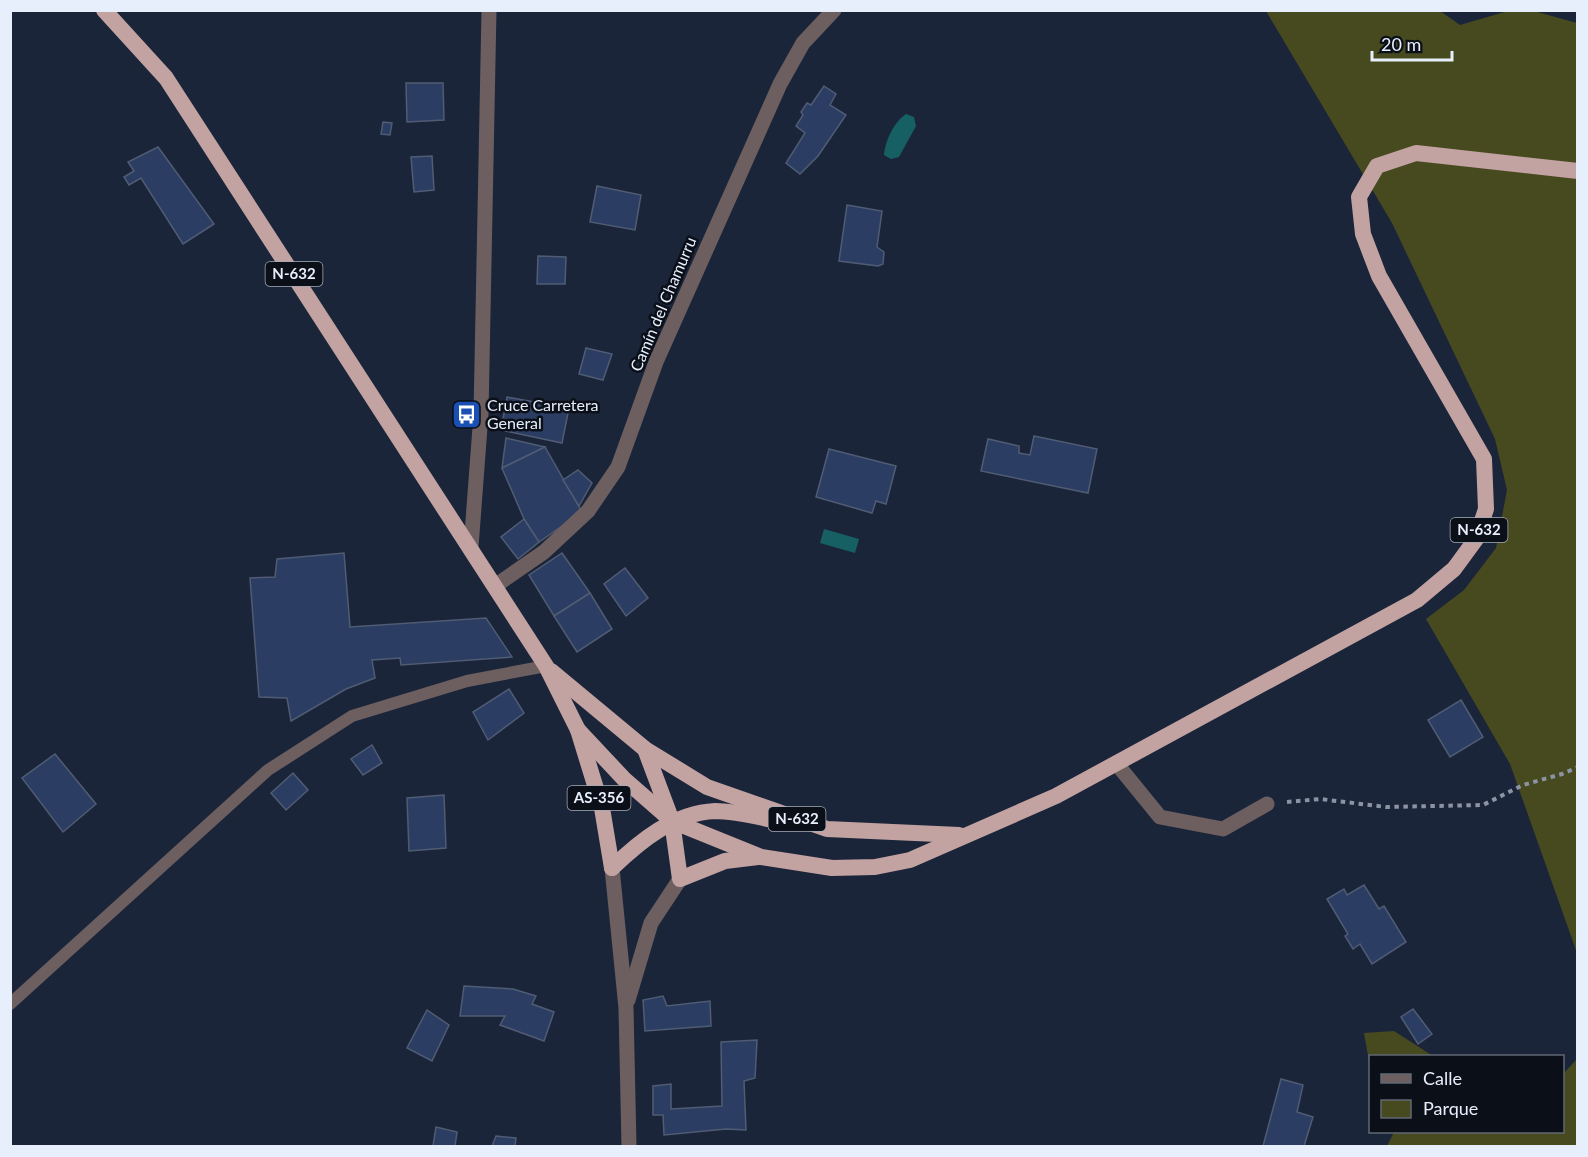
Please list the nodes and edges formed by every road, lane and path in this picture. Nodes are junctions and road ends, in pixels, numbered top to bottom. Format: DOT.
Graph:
graph roads {
  1 [pos="104,10"];
  2 [pos="489,10"];
  3 [pos="834,10"];
  4 [pos="1578,171"];
  5 [pos="471,547"];
  6 [pos="495,586"];
  7 [pos="546,666"];
  8 [pos="578,730"];
  9 [pos="645,749"];
  10 [pos="1116,763"];
  11 [pos="1578,767"];
  12 [pos="1267,804"];
  13 [pos="672,821"];
  14 [pos="827,829"];
  15 [pos="963,835"];
  16 [pos="761,857"];
  17 [pos="612,868"];
  18 [pos="680,879"];
  19 [pos="10,1004"];
  20 [pos="626,1008"];
  21 [pos="629,1146"];
  1 -- 5 [label="highway, N-632"];
  2 -- 5 [label="street"];
  3 -- 6 [label="street, Camín del Chamurru"];
  4 -- 10 [label="highway, N-632"];
  5 -- 6 [label="highway, N-632"];
  6 -- 7 [label="highway, N-632"];
  7 -- 8 [label="highway, N-632"];
  7 -- 9 [label="highway, N-632"];
  7 -- 19 [label="lane"];
  8 -- 13 [label="highway, N-632"];
  8 -- 17 [label="highway, AS-356"];
  9 -- 13 [label="highway"];
  9 -- 14 [label="highway, N-632"];
  10 -- 12 [label="street"];
  10 -- 15 [label="highway, N-632"];
  11 -- 12 [label="path"];
  13 -- 14 [label="highway"];
  13 -- 16 [label="highway, N-632"];
  13 -- 17 [label="highway"];
  13 -- 18 [label="highway"];
  14 -- 15 [label="highway, N-632"];
  15 -- 16 [label="highway, N-632"];
  16 -- 18 [label="highway"];
  17 -- 20 [label="street, AS-356"];
  18 -- 20 [label="street, AS-356"];
  20 -- 21 [label="street, AS-356"];
}
